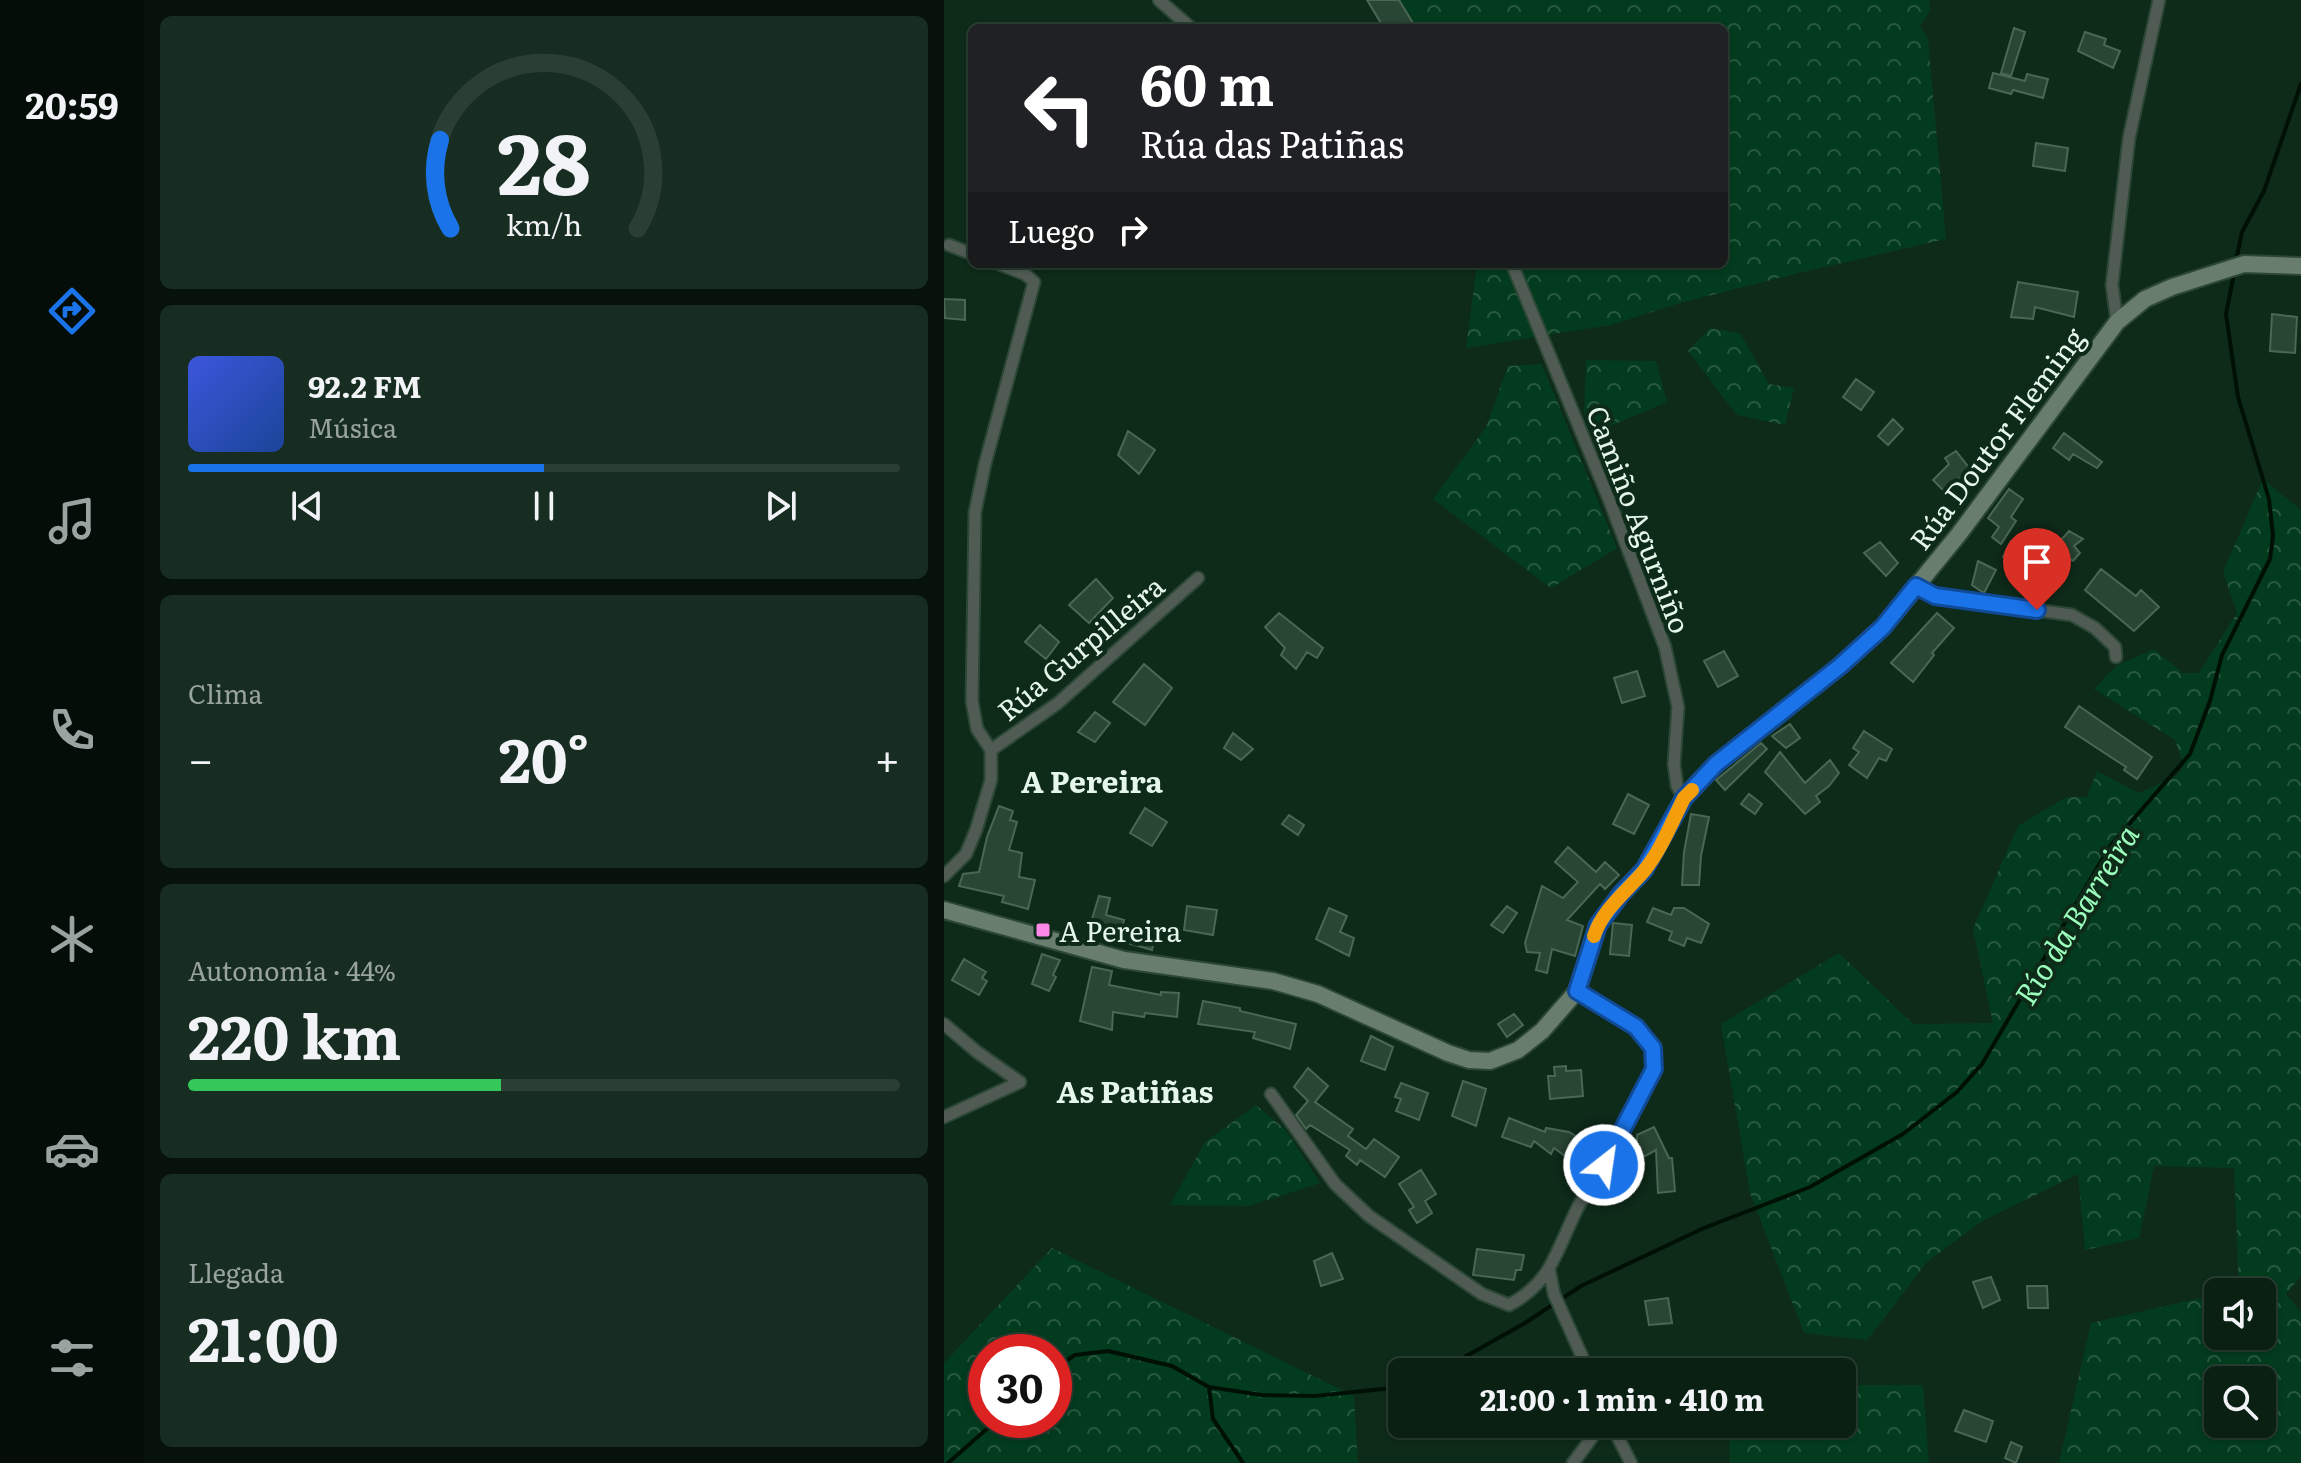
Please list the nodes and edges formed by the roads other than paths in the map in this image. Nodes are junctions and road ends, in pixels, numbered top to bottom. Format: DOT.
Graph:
graph roads {
  1 [pos="1159,0"];
  2 [pos="2159,0"];
  3 [pos="1186,24"];
  4 [pos="949,245"];
  5 [pos="968,252"];
  6 [pos="2301,266"];
  7 [pos="1009,268"];
  8 [pos="1514,268"];
  9 [pos="2117,322"];
  10 [pos="1198,578"];
  11 [pos="1916,586"];
  12 [pos="2116,657"];
  13 [pos="991,750"];
  14 [pos="1684,798"];
  15 [pos="944,876"];
  16 [pos="944,910"];
  17 [pos="1577,991"];
  18 [pos="944,1024"];
  19 [pos="1271,1094"];
  20 [pos="944,1117"];
  21 [pos="1549,1269"];
  22 [pos="1583,1358"];
  23 [pos="1592,1438"];
  24 [pos="1618,1438"];
  25 [pos="1573,1463"];
  26 [pos="1631,1463"];
  1 -- 3 [label="street"];
  2 -- 9 [label="street"];
  4 -- 5 [label="street"];
  6 -- 9 [label="main road, Rúa Doutor Fleming"];
  7 -- 13 [label="street"];
  8 -- 14 [label="street, Camiño Agurniño"];
  9 -- 11 [label="main road, Rúa Doutor Fleming"];
  10 -- 13 [label="street, Rúa Gurpilleira"];
  11 -- 12 [label="street, Rúa Doutor Fleming"];
  11 -- 14 [label="main road, Rúa Doutor Fleming"];
  13 -- 15 [label="street"];
  14 -- 17 [label="main road, Rúa Doutor Fleming"];
  16 -- 17 [label="main road, Rúa Doutor Fleming"];
  17 -- 21 [label="street"];
  18 -- 20 [label="street"];
  19 -- 21 [label="street"];
  21 -- 22 [label="street"];
  23 -- 25 [label="street"];
  24 -- 26 [label="street"];
}
